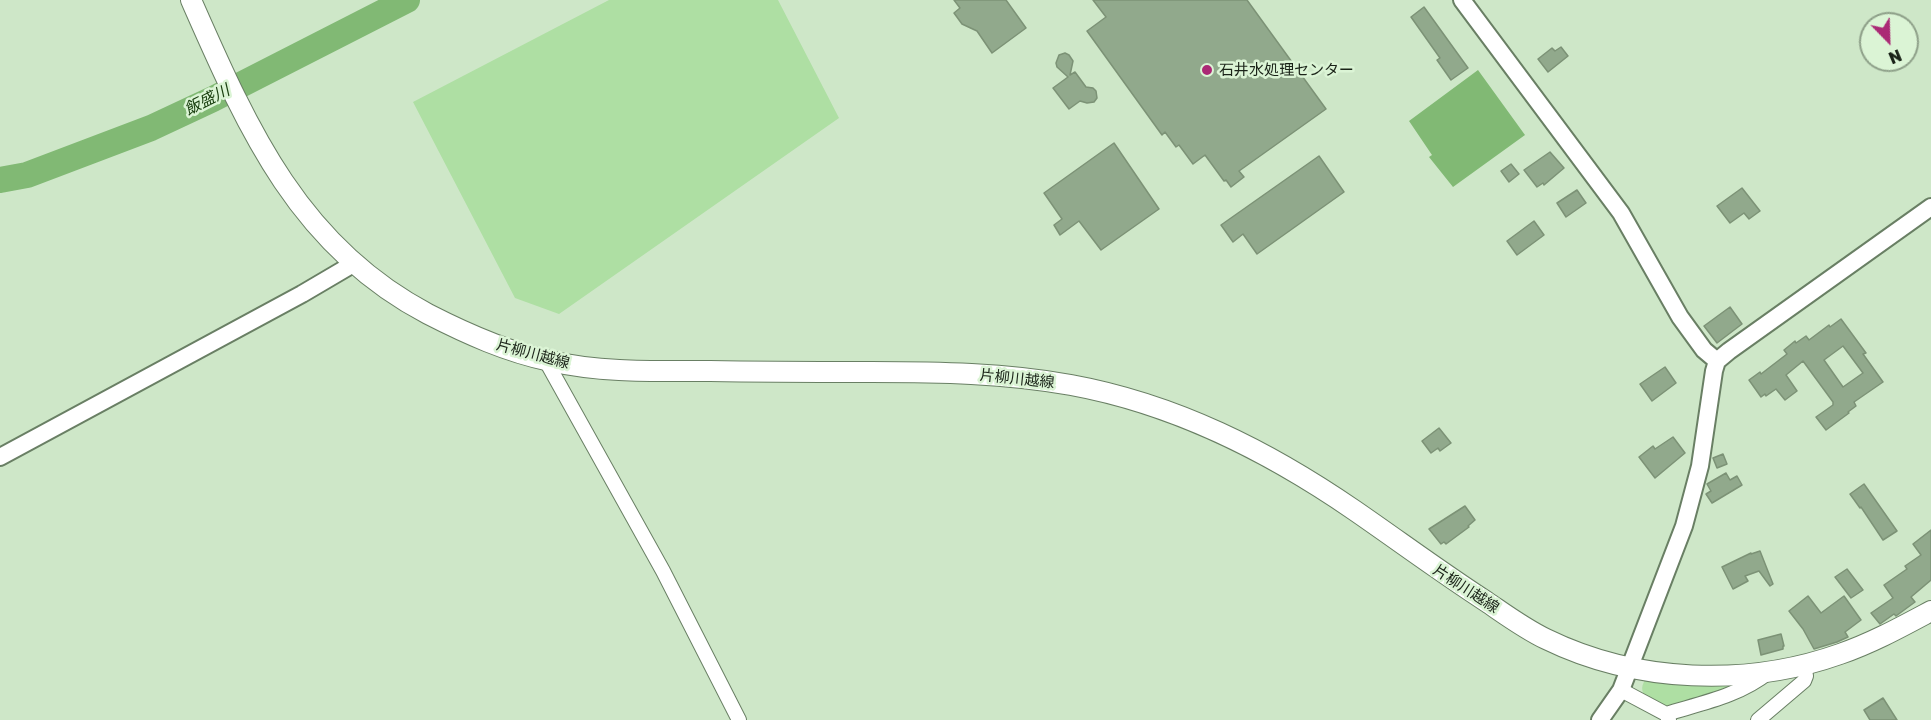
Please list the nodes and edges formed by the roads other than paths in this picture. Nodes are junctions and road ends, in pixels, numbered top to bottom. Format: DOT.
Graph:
graph roads {
  1 [pos="191,0"];
  2 [pos="1462,0"];
  3 [pos="1931,207"];
  4 [pos="353,264"];
  5 [pos="546,361"];
  6 [pos="1717,361"];
  7 [pos="0,457"];
  8 [pos="1931,611"];
  9 [pos="1804,665"];
  10 [pos="1629,669"];
  11 [pos="1770,671"];
  12 [pos="1621,690"];
  13 [pos="1668,717"];
  14 [pos="740,720"];
  15 [pos="1600,720"];
  16 [pos="1758,720"];
  1 -- 4 [label="main road, 片柳川越線"];
  2 -- 6 [label="street"];
  3 -- 6 [label="street"];
  4 -- 5 [label="main road, 片柳川越線"];
  4 -- 7 [label="street"];
  5 -- 10 [label="main road, 片柳川越線"];
  5 -- 14 [label="street"];
  6 -- 10 [label="street"];
  8 -- 9 [label="main road, 片柳川越線"];
  9 -- 11 [label="main road, 片柳川越線"];
  9 -- 16 [label="street"];
  10 -- 11 [label="main road, 片柳川越線"];
  10 -- 12 [label="street"];
  11 -- 13 [label="street"];
  12 -- 13 [label="street"];
  12 -- 15 [label="street"];
}
